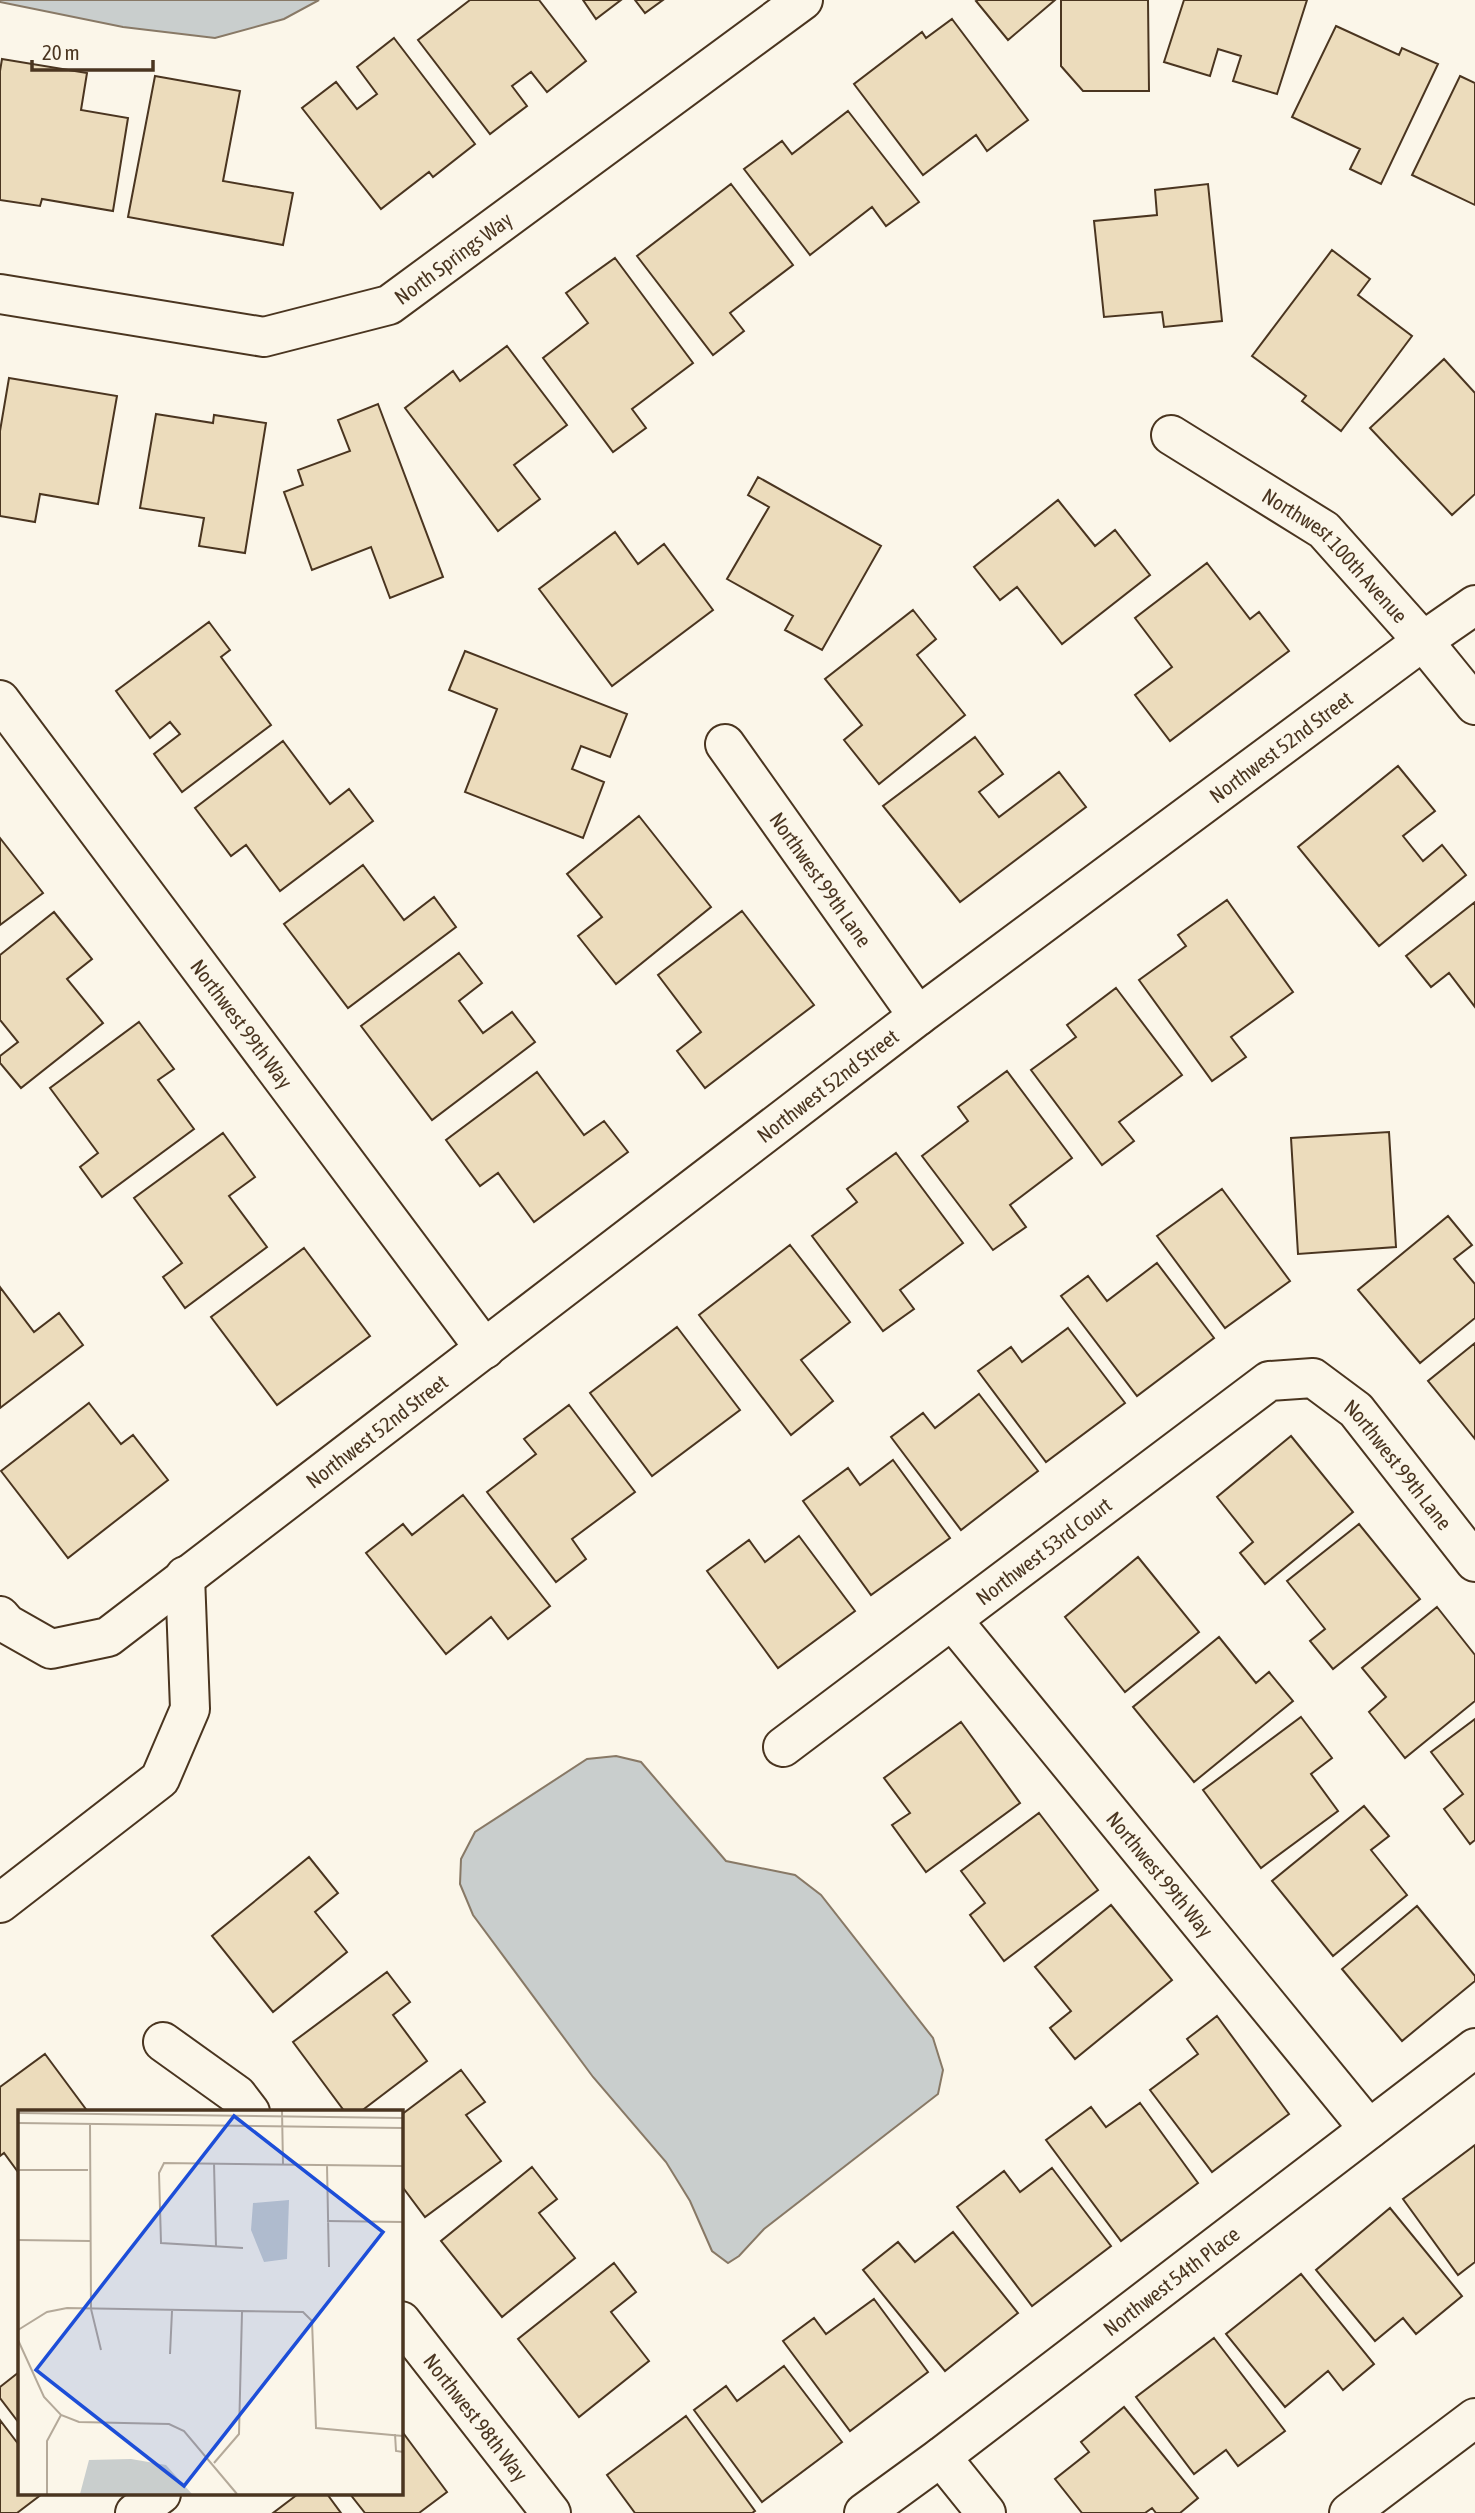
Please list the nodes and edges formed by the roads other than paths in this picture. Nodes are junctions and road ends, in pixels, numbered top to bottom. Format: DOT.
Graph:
graph roads {
  1 [pos="803,0"];
  2 [pos="0,294"];
  3 [pos="1171,435"];
  4 [pos="1475,605"];
  5 [pos="1423,641"];
  6 [pos="0,700"];
  7 [pos="1475,705"];
  8 [pos="725,744"];
  9 [pos="918,1016"];
  10 [pos="485,1349"];
  11 [pos="1313,1378"];
  12 [pos="1475,1562"];
  13 [pos="185,1577"];
  14 [pos="0,1616"];
  15 [pos="953,1621"];
  16 [pos="783,1747"];
  17 [pos="0,1903"];
  18 [pos="163,2042"];
  19 [pos="1475,2048"];
  20 [pos="248,2110"];
  21 [pos="1368,2129"];
  22 [pos="402,2322"];
  23 [pos="1475,2418"];
  24 [pos="941,2457"];
  25 [pos="158,2496"];
  26 [pos="135,2513"];
  27 [pos="551,2513"];
  28 [pos="864,2513"];
  29 [pos="986,2513"];
  30 [pos="1349,2513"];
  1 -- 2 [label="street, North Springs Way"];
  3 -- 5 [label="street, Northwest 100th Avenue"];
  4 -- 5 [label="street, Northwest 52nd Street"];
  5 -- 7 [label="street, Northwest 100th Avenue"];
  5 -- 9 [label="street, Northwest 52nd Street"];
  6 -- 10 [label="street, Northwest 99th Way"];
  8 -- 9 [label="street, Northwest 99th Lane"];
  9 -- 10 [label="street, Northwest 52nd Street"];
  10 -- 13 [label="street, Northwest 52nd Street"];
  11 -- 12 [label="street, Northwest 99th Lane"];
  11 -- 15 [label="street, Northwest 53rd Court"];
  13 -- 14 [label="street, Northwest 52nd Street"];
  13 -- 17 [label="street"];
  15 -- 16 [label="street, Northwest 53rd Court"];
  15 -- 21 [label="street, Northwest 99th Way"];
  18 -- 20 [label="street"];
  19 -- 21 [label="street, Northwest 54th Place"];
  21 -- 24 [label="street, Northwest 54th Place"];
  22 -- 27 [label="street, Northwest 98th Way"];
  23 -- 30 [label="street"];
  24 -- 28 [label="street, Northwest 54th Place"];
  24 -- 29 [label="street"];
  25 -- 26 [label="street"];
}
